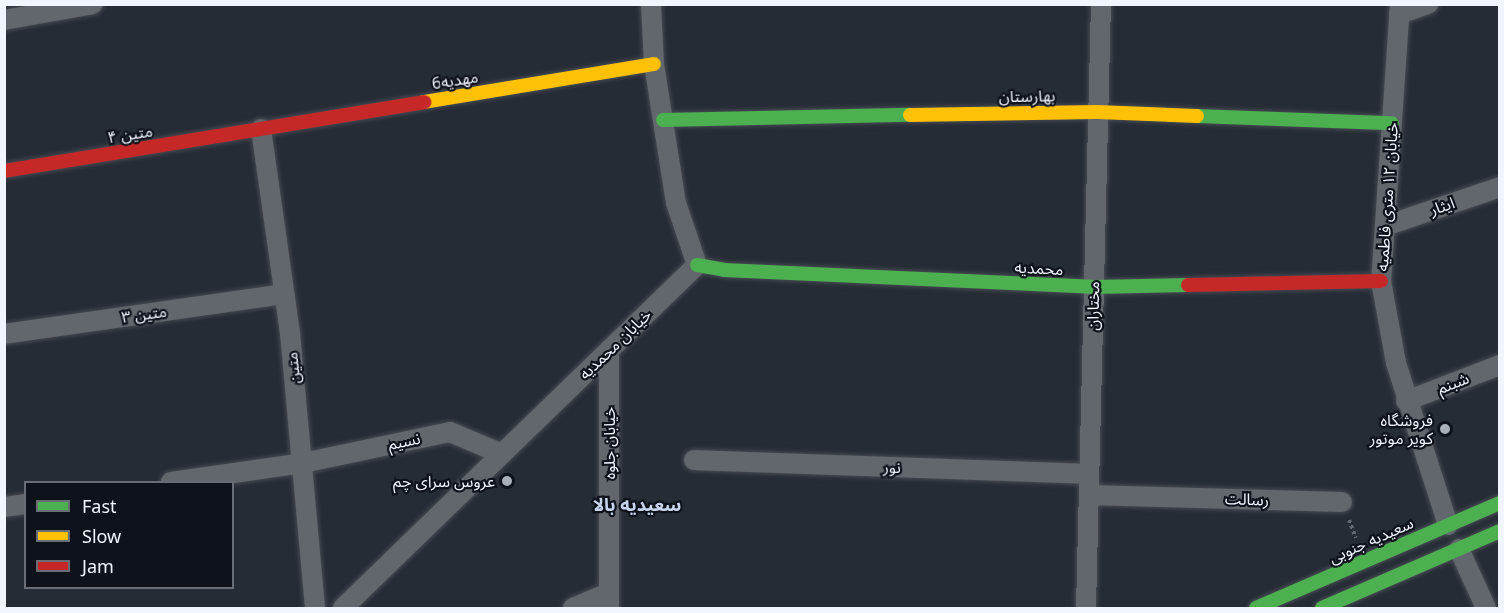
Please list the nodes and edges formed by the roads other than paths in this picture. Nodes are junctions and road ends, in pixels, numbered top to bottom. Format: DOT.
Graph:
graph roads {
  1 [pos="93,4"];
  2 [pos="651,4"];
  3 [pos="1101,4"];
  4 [pos="1428,4"];
  5 [pos="1400,9"];
  6 [pos="4,20"];
  7 [pos="654,64"];
  8 [pos="1097,112"];
  9 [pos="663,120"];
  10 [pos="1392,123"];
  11 [pos="261,129"];
  12 [pos="4,171"];
  13 [pos="1500,187"];
  14 [pos="1385,226"];
  15 [pos="697,265"];
  16 [pos="1381,281"];
  17 [pos="1093,287"];
  18 [pos="284,294"];
  19 [pos="4,333"];
  20 [pos="609,350"];
  21 [pos="1500,365"];
  22 [pos="1407,401"];
  23 [pos="502,453"];
  24 [pos="694,460"];
  25 [pos="303,463"];
  26 [pos="1089,474"];
  27 [pos="184,481"];
  28 [pos="1089,495"];
  29 [pos="1342,502"];
  30 [pos="1500,502"];
  31 [pos="24,504"];
  32 [pos="4,507"];
  33 [pos="1448,525"];
  34 [pos="1500,531"];
  35 [pos="1459,549"];
  36 [pos="609,601"];
  37 [pos="315,609"];
  38 [pos="343,609"];
  39 [pos="573,609"];
  40 [pos="1086,609"];
  41 [pos="1256,609"];
  42 [pos="1322,609"];
  43 [pos="1486,609"];
  1 -- 6 [label="street"];
  2 -- 7 [label="street"];
  3 -- 8 [label="street, مختاران"];
  4 -- 5 [label="street"];
  5 -- 10 [label="street, خیابان ۱۲ متری فاطمیه"];
  7 -- 9 [label="street"];
  7 -- 11 [label="street, مهدیه6"];
  8 -- 9 [label="street, بهارستان"];
  8 -- 10 [label="street, بهارستان"];
  8 -- 17 [label="street, مختاران"];
  9 -- 15 [label="street"];
  10 -- 14 [label="street, خیابان ۱۲ متری فاطمیه"];
  11 -- 12 [label="street, متین ۴"];
  11 -- 18 [label="street, متین"];
  13 -- 14 [label="street, ایثار"];
  14 -- 16 [label="street, خیابان ۱۲ متری فاطمیه"];
  15 -- 17 [label="street, محمدیه"];
  15 -- 20 [label="street, خیابان محمدیه"];
  16 -- 17 [label="street, محمدیه"];
  16 -- 22 [label="street, خیابان ۱۲ متری فاطمیه"];
  17 -- 26 [label="street, مختاران"];
  18 -- 19 [label="street, متین ۳"];
  18 -- 25 [label="street, متین"];
  20 -- 23 [label="street, خیابان محمدیه"];
  20 -- 36 [label="street, خیابان جلوه"];
  21 -- 22 [label="street, شبنم"];
  22 -- 33 [label="street, خیابان ۱۲ متری فاطمیه"];
  23 -- 25 [label="street, نسیم"];
  23 -- 38 [label="street, خیابان محمدیه"];
  24 -- 26 [label="street, نور"];
  25 -- 27 [label="street, نسیم"];
  25 -- 37 [label="street, متین"];
  26 -- 28 [label="street, مختاران"];
  28 -- 29 [label="street, رسالت"];
  28 -- 40 [label="street, مختاران"];
  30 -- 33 [label="street, سعیدیه جنوبی"];
  31 -- 32 [label="street"];
  33 -- 41 [label="street, سعیدیه جنوبی"];
  34 -- 35 [label="street"];
  35 -- 42 [label="street"];
  35 -- 43 [label="street"];
  36 -- 39 [label="street"];
}
